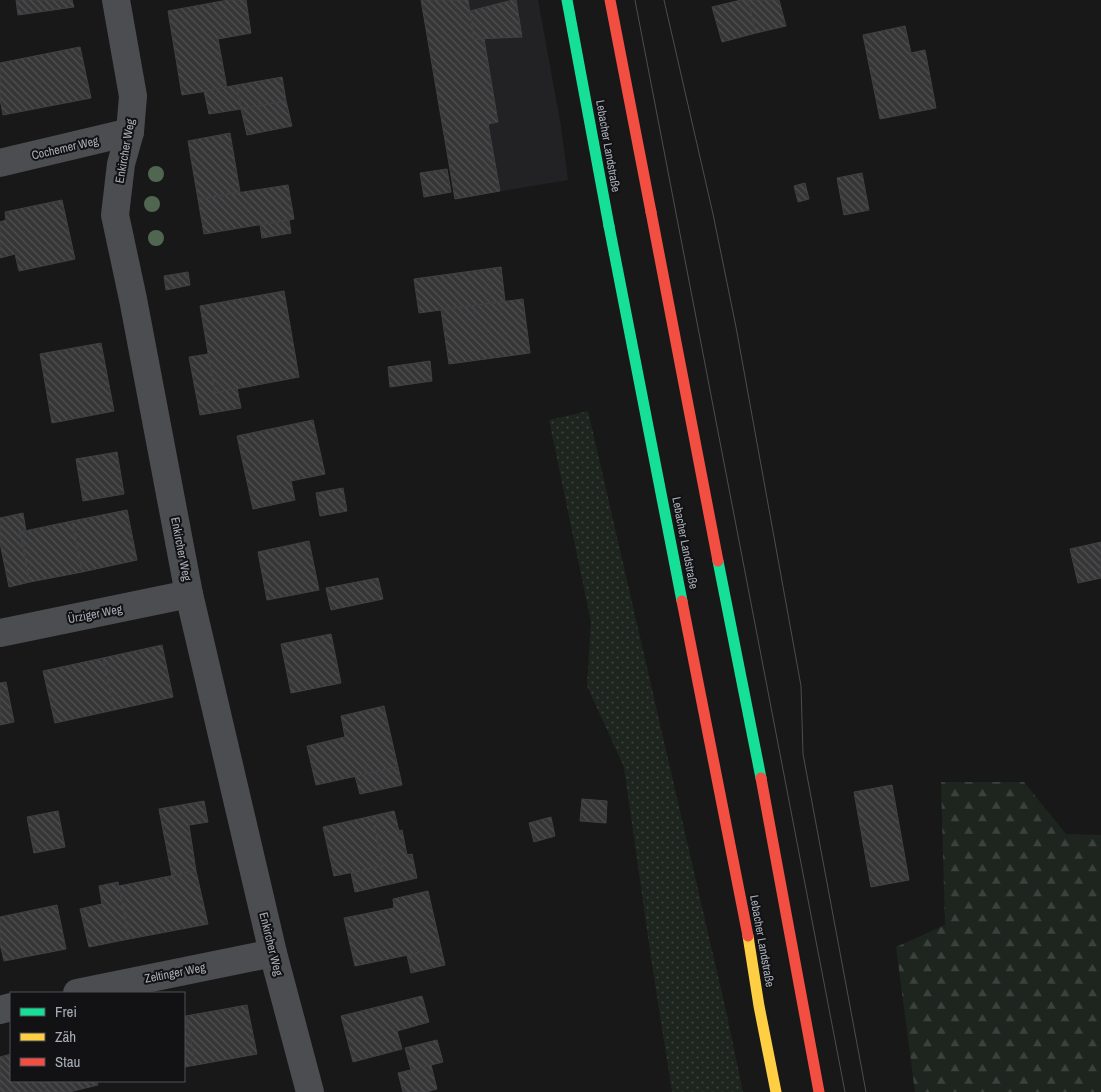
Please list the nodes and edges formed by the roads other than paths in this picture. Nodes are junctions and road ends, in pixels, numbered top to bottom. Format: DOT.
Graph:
graph roads {
  1 [pos="116,0"];
  2 [pos="567,0"];
  3 [pos="610,0"];
  4 [pos="130,132"];
  5 [pos="0,163"];
  6 [pos="190,594"];
  7 [pos="0,633"];
  8 [pos="273,953"];
  9 [pos="82,992"];
  10 [pos="310,1092"];
  11 [pos="776,1092"];
  12 [pos="819,1092"];
  1 -- 4 [label="street, Enkircher Weg"];
  2 -- 11 [label="main road, Lebacher Landstraße"];
  3 -- 12 [label="main road"];
  4 -- 5 [label="street, Cochemer Weg"];
  4 -- 6 [label="street, Enkircher Weg"];
  6 -- 7 [label="street, Ürziger Weg"];
  6 -- 8 [label="street, Enkircher Weg"];
  8 -- 9 [label="street, Zeltinger Weg"];
  8 -- 10 [label="street, Enkircher Weg"];
}
